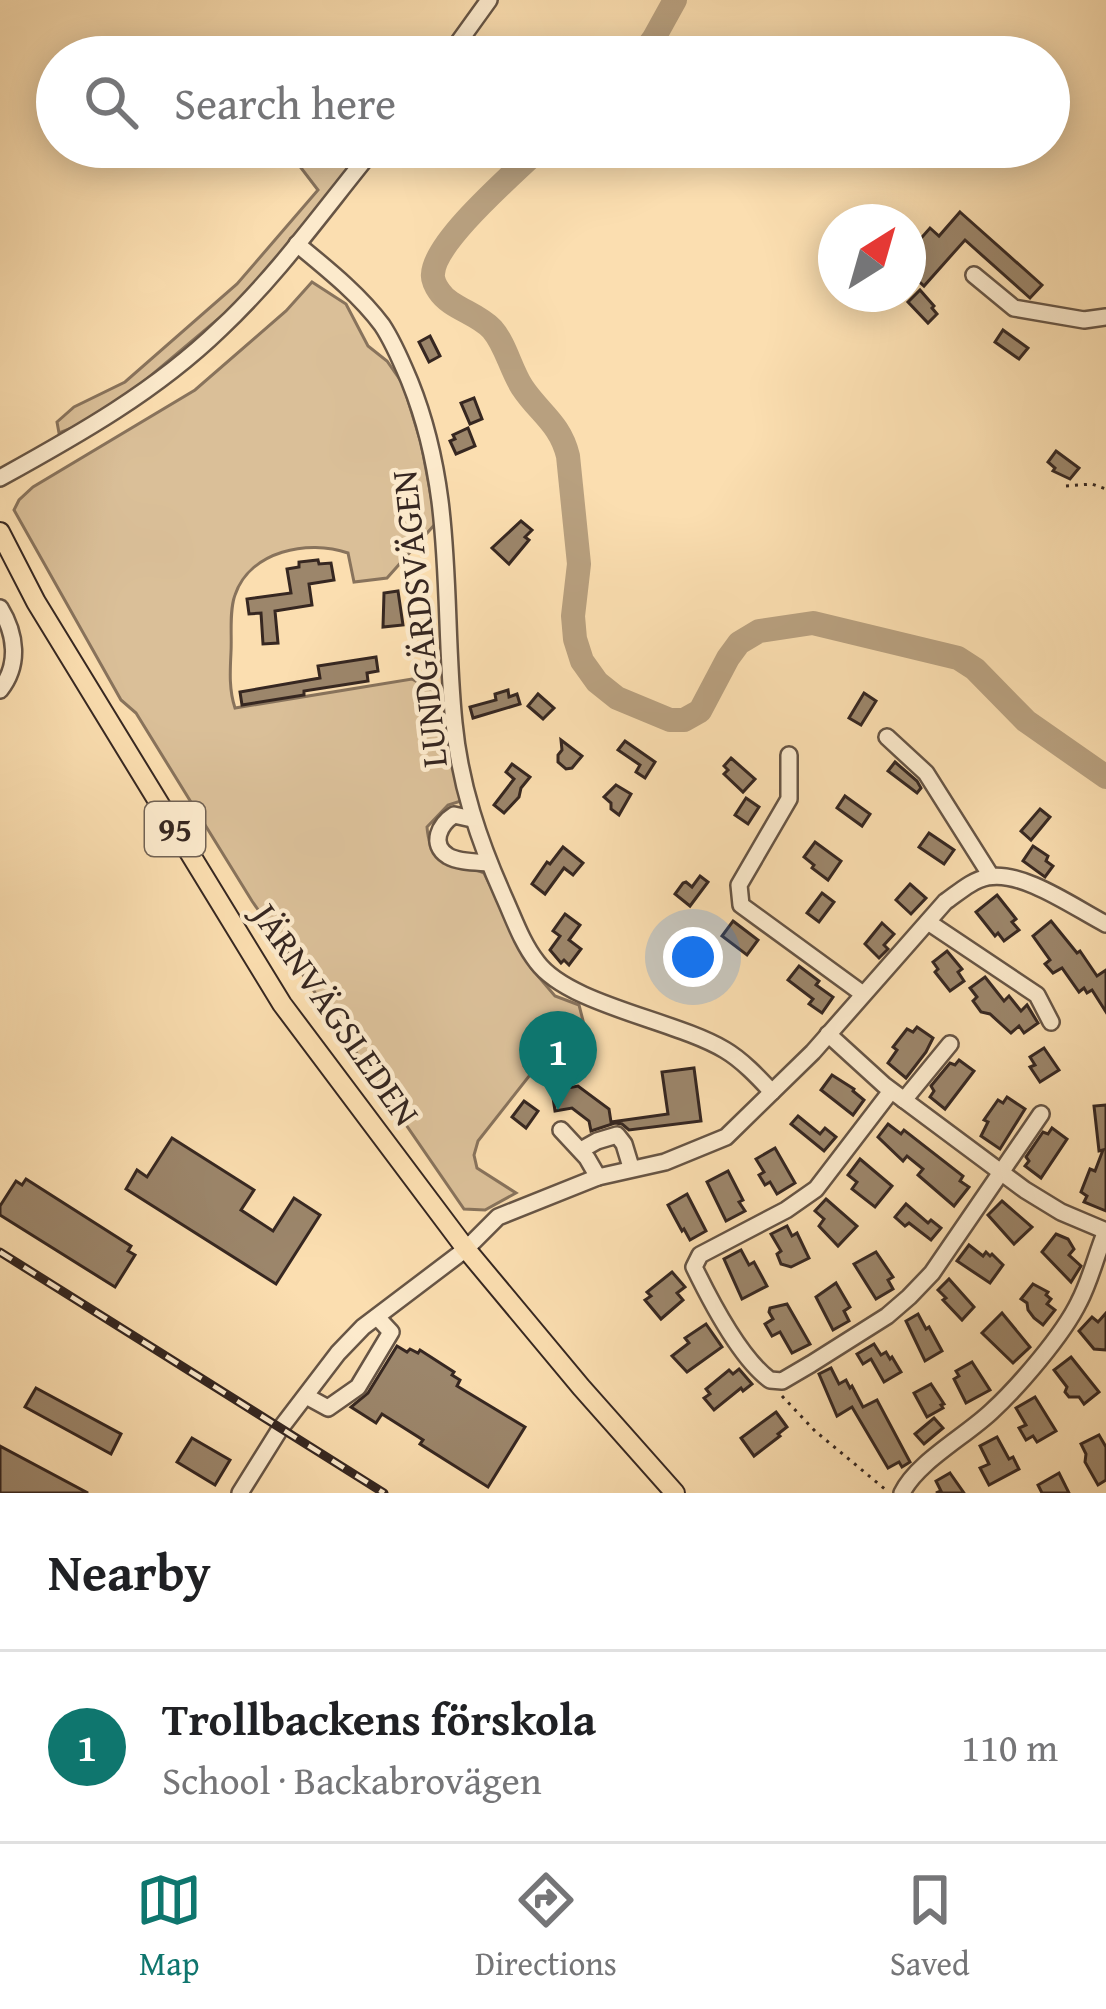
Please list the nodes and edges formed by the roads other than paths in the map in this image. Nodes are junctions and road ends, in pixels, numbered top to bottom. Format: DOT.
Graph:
graph roads {
  1 [pos="489,0"];
  2 [pos="463,36"];
  3 [pos="358,168"];
  4 [pos="296,244"];
  5 [pos="974,274"];
  6 [pos="1106,317"];
  7 [pos="0,478"];
  8 [pos="0,532"];
  9 [pos="0,608"];
  10 [pos="0,690"];
  11 [pos="887,737"];
  12 [pos="789,755"];
  13 [pos="472,819"];
  14 [pos="488,863"];
  15 [pos="991,876"];
  16 [pos="928,922"];
  17 [pos="1106,924"];
  18 [pos="863,994"];
  19 [pos="1051,1022"];
  20 [pos="828,1034"];
  21 [pos="950,1043"];
  22 [pos="772,1093"];
  23 [pos="898,1095"];
  24 [pos="1041,1114"];
  25 [pos="561,1130"];
  26 [pos="581,1150"];
  27 [pos="631,1167"];
  28 [pos="1001,1173"];
  29 [pos="598,1177"];
  30 [pos="1106,1232"];
  31 [pos="466,1249"];
  32 [pos="376,1317"];
  33 [pos="306,1396"];
  34 [pos="240,1493"];
  35 [pos="675,1493"];
  36 [pos="902,1493"];
  1 -- 2 [label="street"];
  3 -- 4 [label="street"];
  4 -- 7 [label="street"];
  4 -- 13 [label="street, LUNDGÄRDSVÄGEN"];
  5 -- 6 [label="street"];
  8 -- 31 [label="main road, JÄRNVÄGSLEDEN / 95"];
  9 -- 10 [label="street"];
  11 -- 15 [label="street"];
  12 -- 18 [label="street"];
  13 -- 14 [label="street, LUNDGÄRDSVÄGEN"];
  13 -- 14 [label="street"];
  14 -- 22 [label="street, LUNDGÄRDSVÄGEN"];
  15 -- 16 [label="street"];
  15 -- 17 [label="street"];
  16 -- 18 [label="street"];
  16 -- 19 [label="street"];
  18 -- 20 [label="street"];
  20 -- 22 [label="street"];
  20 -- 23 [label="street"];
  21 -- 23 [label="street"];
  22 -- 27 [label="street"];
  23 -- 28 [label="street"];
  23 -- 28 [label="street"];
  24 -- 28 [label="street"];
  25 -- 26 [label="street"];
  26 -- 27 [label="street"];
  26 -- 29 [label="street"];
  27 -- 29 [label="street"];
  28 -- 30 [label="street"];
  29 -- 31 [label="street"];
  30 -- 36 [label="street"];
  31 -- 32 [label="street"];
  31 -- 35 [label="main road, JÄRNVÄGSLEDEN / 95"];
  32 -- 33 [label="street"];
  32 -- 33 [label="street"];
  33 -- 34 [label="street"];
}
